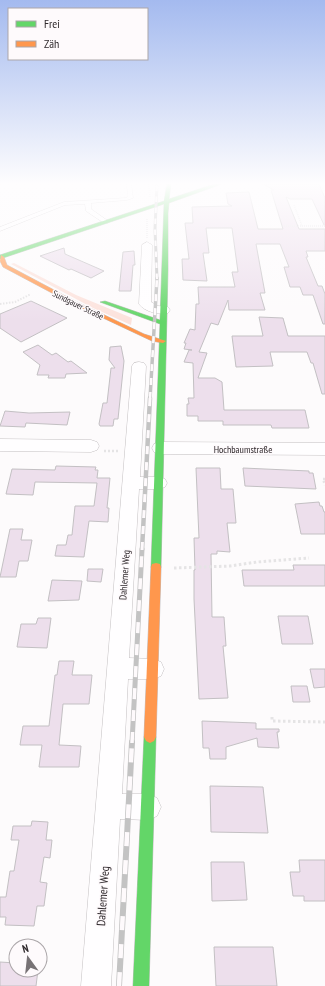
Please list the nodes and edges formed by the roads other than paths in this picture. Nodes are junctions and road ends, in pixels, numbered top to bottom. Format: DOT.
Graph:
graph roads {
  1 [pos="82,230"];
  2 [pos="165,230"];
  3 [pos="147,245"];
  4 [pos="0,257"];
  5 [pos="16,261"];
  6 [pos="96,299"];
  7 [pos="164,310"];
  8 [pos="163,323"];
  9 [pos="163,341"];
  10 [pos="139,366"];
  11 [pos="137,405"];
  12 [pos="161,406"];
  13 [pos="0,445"];
  14 [pos="91,446"];
  15 [pos="160,448"];
  16 [pos="325,449"];
  17 [pos="131,482"];
  18 [pos="159,484"];
  19 [pos="118,668"];
  20 [pos="153,669"];
  21 [pos="109,806"];
  22 [pos="148,807"];
  23 [pos="96,986"];
  24 [pos="141,986"];
  1 -- 4 [label="main road"];
  2 -- 7 [label="main road"];
  3 -- 7 [label="street"];
  4 -- 5 [label="main road"];
  4 -- 9 [label="main road, Sundgauer Straße"];
  6 -- 8 [label="main road, Sundgauer Straße"];
  7 -- 8 [label="main road"];
  8 -- 9 [label="main road"];
  9 -- 12 [label="main road"];
  10 -- 11 [label="street, Dahlemer Weg"];
  11 -- 12 [label="street"];
  11 -- 17 [label="street, Dahlemer Weg"];
  12 -- 15 [label="main road"];
  13 -- 14 [label="street"];
  15 -- 16 [label="street, Hochbaumstraße"];
  15 -- 18 [label="main road"];
  17 -- 18 [label="street"];
  17 -- 19 [label="street, Dahlemer Weg"];
  18 -- 20 [label="main road"];
  19 -- 20 [label="street"];
  19 -- 21 [label="street, Dahlemer Weg"];
  20 -- 22 [label="main road"];
  21 -- 22 [label="street"];
  21 -- 23 [label="street, Dahlemer Weg"];
  22 -- 24 [label="main road"];
}
